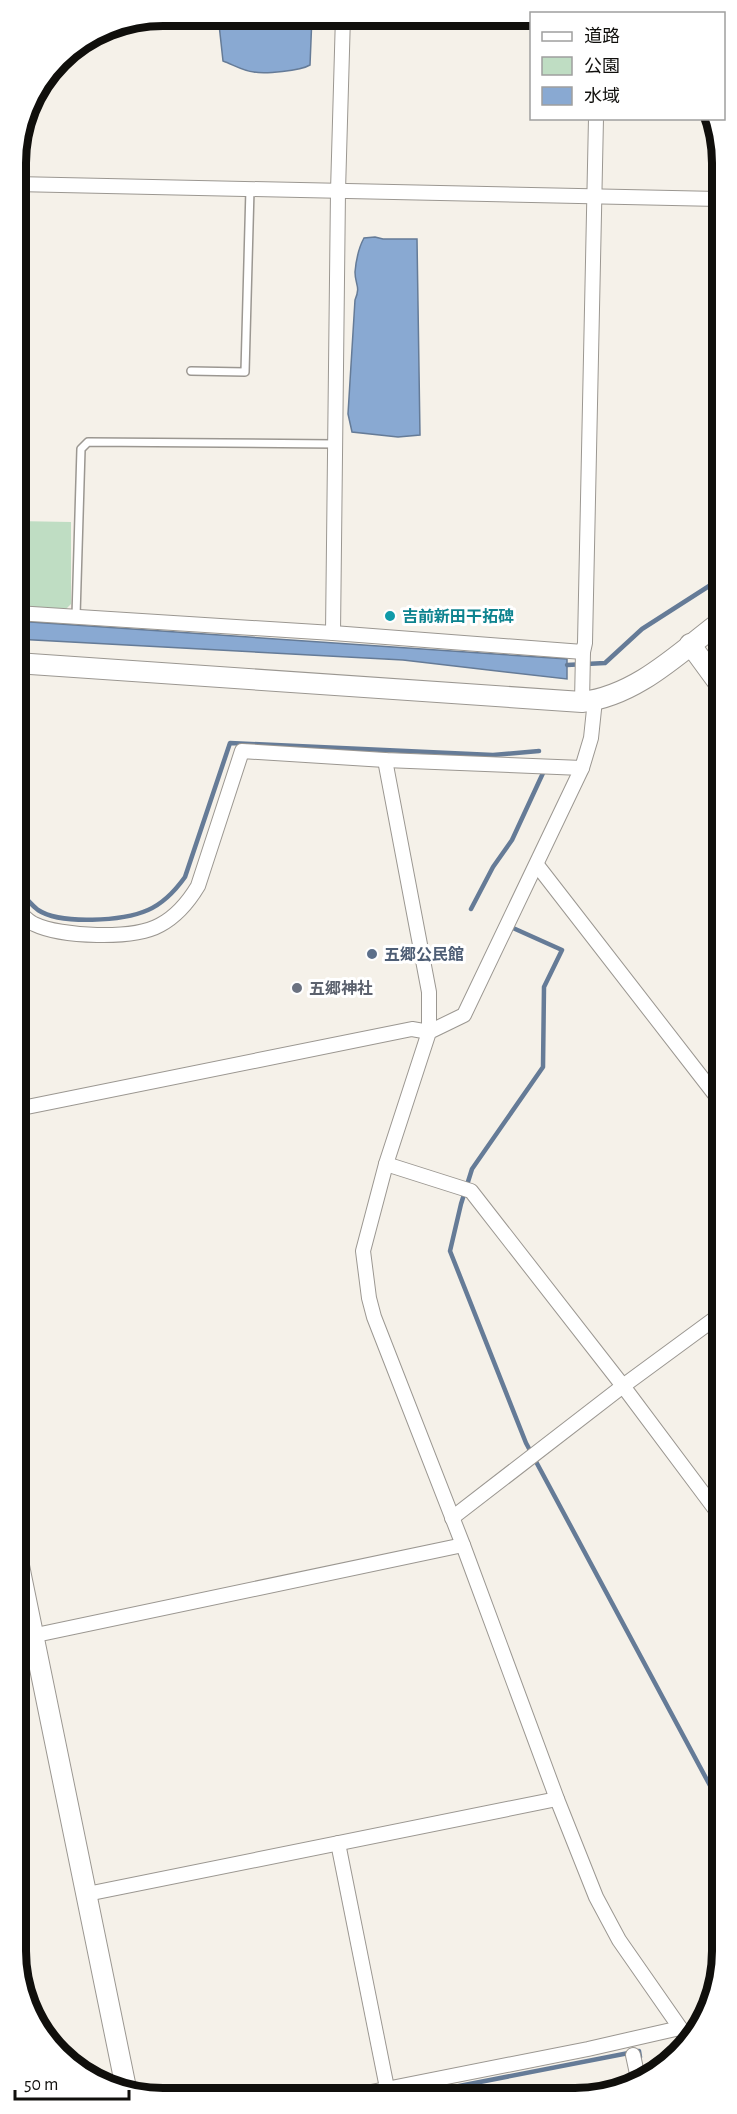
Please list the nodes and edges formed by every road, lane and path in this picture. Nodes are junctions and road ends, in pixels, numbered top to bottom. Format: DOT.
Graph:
graph roads {
  1 [pos="343,26"];
  2 [pos="596,120"];
  3 [pos="26,184"];
  4 [pos="250,189"];
  5 [pos="338,191"];
  6 [pos="594,196"];
  7 [pos="712,199"];
  8 [pos="191,371"];
  9 [pos="335,444"];
  10 [pos="26,614"];
  11 [pos="76,616"];
  12 [pos="712,628"];
  13 [pos="333,633"];
  14 [pos="690,644"];
  15 [pos="583,655"];
  16 [pos="26,664"];
  17 [pos="712,674"];
  18 [pos="589,701"];
  19 [pos="385,760"];
  20 [pos="582,768"];
  21 [pos="537,865"];
  22 [pos="26,918"];
  23 [pos="429,1032"];
  24 [pos="711,1090"];
  25 [pos="26,1107"];
  26 [pos="386,1164"];
  27 [pos="711,1321"];
  28 [pos="623,1386"];
  29 [pos="711,1505"];
  30 [pos="452,1518"];
  31 [pos="464,1545"];
  32 [pos="26,1638"];
  33 [pos="556,1799"];
  34 [pos="338,1843"];
  35 [pos="87,1894"];
  36 [pos="680,2028"];
  37 [pos="684,2034"];
  38 [pos="633,2055"];
  39 [pos="637,2073"];
  40 [pos="125,2083"];
  41 [pos="387,2088"];
  1 -- 5 [label="street"];
  2 -- 6 [label="street"];
  3 -- 4 [label="street"];
  4 -- 5 [label="street"];
  4 -- 8 [label="lane"];
  5 -- 6 [label="street"];
  5 -- 9 [label="street"];
  6 -- 7 [label="street"];
  6 -- 15 [label="street"];
  9 -- 11 [label="lane"];
  9 -- 13 [label="street"];
  10 -- 11 [label="street"];
  11 -- 13 [label="street"];
  12 -- 14 [label="street"];
  13 -- 15 [label="street"];
  14 -- 17 [label="street"];
  14 -- 18 [label="street"];
  15 -- 18 [label="street"];
  16 -- 18 [label="street"];
  18 -- 20 [label="street"];
  19 -- 20 [label="street"];
  19 -- 22 [label="street"];
  19 -- 23 [label="street"];
  20 -- 21 [label="street"];
  21 -- 23 [label="street"];
  21 -- 24 [label="street"];
  23 -- 25 [label="street"];
  23 -- 26 [label="street"];
  26 -- 28 [label="street"];
  26 -- 30 [label="street"];
  27 -- 28 [label="street"];
  28 -- 29 [label="street"];
  28 -- 30 [label="street"];
  30 -- 31 [label="street"];
  31 -- 32 [label="street"];
  31 -- 33 [label="street"];
  32 -- 35 [label="street"];
  33 -- 34 [label="street"];
  33 -- 36 [label="street"];
  34 -- 35 [label="street"];
  34 -- 41 [label="street"];
  35 -- 40 [label="street"];
  36 -- 37 [label="street"];
  36 -- 41 [label="street"];
  38 -- 39 [label="street"];
}
